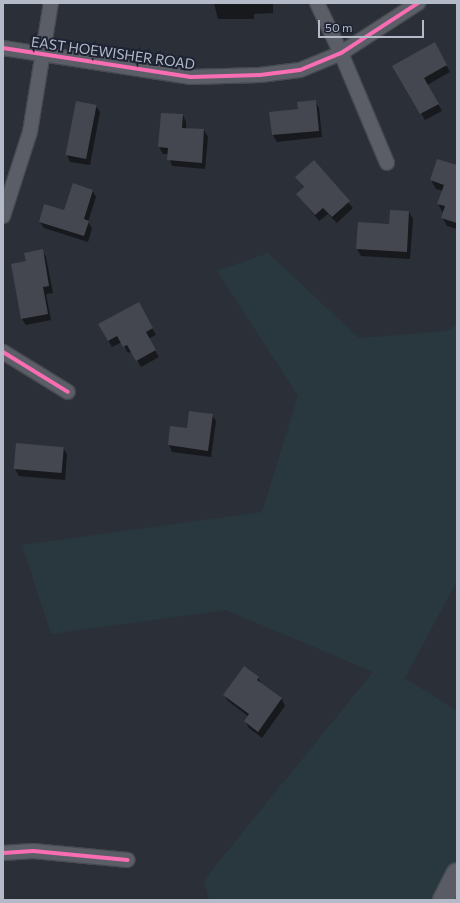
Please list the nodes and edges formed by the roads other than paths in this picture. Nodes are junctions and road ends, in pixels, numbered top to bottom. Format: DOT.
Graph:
graph roads {
  1 [pos="51,3"];
  2 [pos="317,3"];
  3 [pos="418,3"];
  4 [pos="3,48"];
  5 [pos="342,53"];
  6 [pos="44,55"];
  7 [pos="387,163"];
  8 [pos="3,216"];
  9 [pos="3,352"];
  10 [pos="68,392"];
  11 [pos="3,853"];
  12 [pos="128,860"];
  13 [pos="457,873"];
  14 [pos="443,900"];
  1 -- 6 [label="street"];
  2 -- 5 [label="street"];
  3 -- 5 [label="street, EAST HOEWISHER ROAD"];
  4 -- 6 [label="street, EAST HOEWISHER ROAD"];
  5 -- 6 [label="street, EAST HOEWISHER ROAD"];
  5 -- 7 [label="street"];
  6 -- 8 [label="street"];
  9 -- 10 [label="street"];
  11 -- 12 [label="street"];
  13 -- 14 [label="main road"];
}
